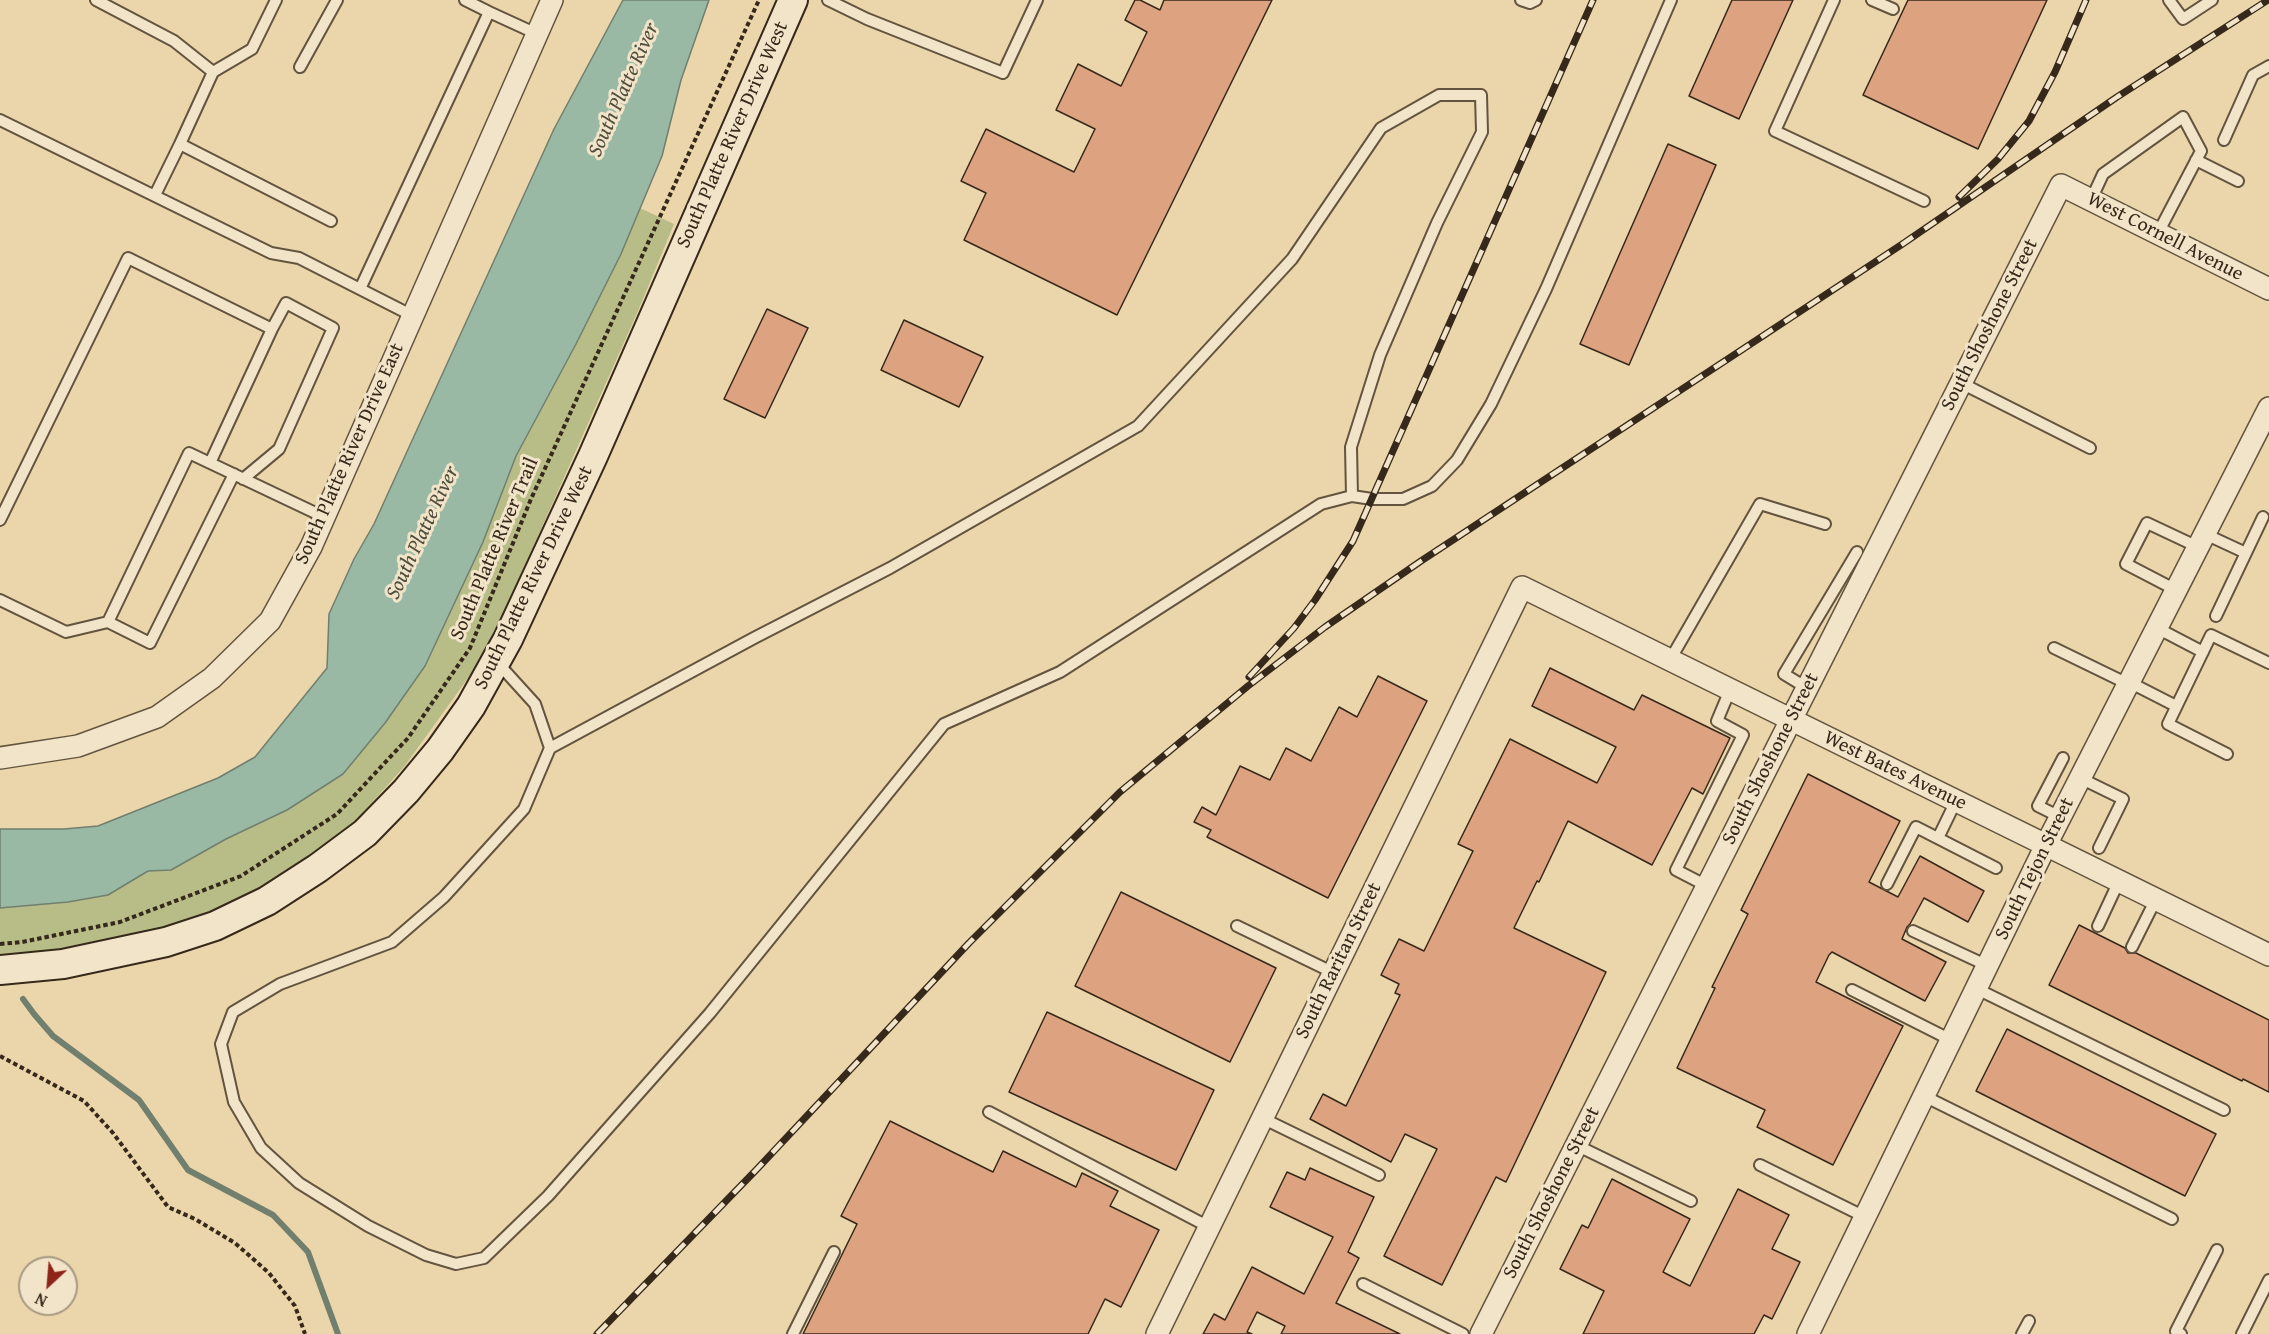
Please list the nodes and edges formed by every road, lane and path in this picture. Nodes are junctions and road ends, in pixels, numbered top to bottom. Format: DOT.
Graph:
graph roads {
  1 [pos="96,0"];
  2 [pos="276,0"];
  3 [pos="337,0"];
  4 [pos="465,0"];
  5 [pos="552,0"];
  6 [pos="759,0"];
  7 [pos="793,0"];
  8 [pos="828,0"];
  9 [pos="1037,0"];
  10 [pos="1521,0"];
  11 [pos="1536,0"];
  12 [pos="1671,0"];
  13 [pos="1834,0"];
  14 [pos="1872,0"];
  15 [pos="2169,0"];
  16 [pos="2212,0"];
  17 [pos="1893,9"];
  18 [pos="489,12"];
  19 [pos="537,34"];
  20 [pos="2269,66"];
  21 [pos="300,67"];
  22 [pos="213,72"];
  23 [pos="0,120"];
  24 [pos="2224,141"];
  25 [pos="180,144"];
  26 [pos="2196,160"];
  27 [pos="2238,181"];
  28 [pos="2061,184"];
  29 [pos="155,195"];
  30 [pos="2091,200"];
  31 [pos="1924,201"];
  32 [pos="331,221"];
  33 [pos="2158,234"];
  34 [pos="360,289"];
  35 [pos="2269,289"];
  36 [pos="412,316"];
  37 [pos="272,329"];
  38 [pos="1961,383"];
  39 [pos="2269,408"];
  40 [pos="2090,448"];
  41 [pos="210,463"];
  42 [pos="238,477"];
  43 [pos="1352,496"];
  44 [pos="324,517"];
  45 [pos="2263,517"];
  46 [pos="0,520"];
  47 [pos="1825,524"];
  48 [pos="2201,541"];
  49 [pos="1857,552"];
  50 [pos="2246,553"];
  51 [pos="1522,587"];
  52 [pos="2176,590"];
  53 [pos="0,600"];
  54 [pos="2216,616"];
  55 [pos="108,622"];
  56 [pos="2157,628"];
  57 [pos="2054,648"];
  58 [pos="2203,652"];
  59 [pos="1670,660"];
  60 [pos="496,661"];
  61 [pos="2269,663"];
  62 [pos="2129,683"];
  63 [pos="1807,688"];
  64 [pos="1731,690"];
  65 [pos="2176,706"];
  66 [pos="1791,720"];
  67 [pos="550,748"];
  68 [pos="2227,754"];
  69 [pos="0,758"];
  70 [pos="2063,758"];
  71 [pos="2080,778"];
  72 [pos="1956,801"];
  73 [pos="2060,817"];
  74 [pos="1938,838"];
  75 [pos="2046,845"];
  76 [pos="2099,848"];
  77 [pos="1996,868"];
  78 [pos="2119,881"];
  79 [pos="1887,884"];
  80 [pos="1707,886"];
  81 [pos="2156,899"];
  82 [pos="1237,926"];
  83 [pos="2098,926"];
  84 [pos="1913,931"];
  85 [pos="0,944"];
  86 [pos="2132,947"];
  87 [pos="2269,955"];
  88 [pos="1988,966"];
  89 [pos="0,970"];
  90 [pos="1334,973"];
  91 [pos="1977,989"];
  92 [pos="1852,990"];
  93 [pos="1952,1040"];
  94 [pos="0,1056"];
  95 [pos="1924,1096"];
  96 [pos="2224,1110"];
  97 [pos="989,1112"];
  98 [pos="1263,1118"];
  99 [pos="1576,1145"];
  100 [pos="1760,1165"];
  101 [pos="1379,1175"];
  102 [pos="1691,1201"];
  103 [pos="1865,1217"];
  104 [pos="2172,1219"];
  105 [pos="1209,1227"];
  106 [pos="2217,1250"];
  107 [pos="834,1252"];
  108 [pos="2269,1280"];
  109 [pos="1363,1284"];
  110 [pos="2029,1321"];
  111 [pos="305,1334"];
  112 [pos="793,1334"];
  113 [pos="1157,1334"];
  114 [pos="1463,1334"];
  115 [pos="1481,1334"];
  116 [pos="1808,1334"];
  117 [pos="2022,1334"];
  118 [pos="2181,1334"];
  119 [pos="2242,1334"];
  1 -- 22 [label="lane"];
  2 -- 22 [label="lane"];
  3 -- 21 [label="lane"];
  4 -- 18 [label="lane"];
  5 -- 19 [label="street, South Platte River Drive East"];
  6 -- 85 [label="path, South Platte River Trail"];
  7 -- 60 [label="street, South Platte River Drive West"];
  8 -- 9 [label="lane"];
  10 -- 11 [label="lane"];
  12 -- 43 [label="lane"];
  13 -- 31 [label="lane"];
  14 -- 17 [label="lane"];
  15 -- 16 [label="lane"];
  18 -- 19 [label="lane"];
  18 -- 34 [label="lane"];
  19 -- 36 [label="street, South Platte River Drive East"];
  20 -- 24 [label="lane"];
  22 -- 25 [label="lane"];
  23 -- 29 [label="lane"];
  25 -- 29 [label="lane"];
  25 -- 32 [label="lane"];
  26 -- 27 [label="lane"];
  26 -- 30 [label="lane"];
  26 -- 33 [label="lane"];
  28 -- 30 [label="street, West Cornell Avenue"];
  28 -- 38 [label="street, South Shoshone Street"];
  29 -- 34 [label="lane"];
  30 -- 33 [label="street, West Cornell Avenue"];
  33 -- 35 [label="street, West Cornell Avenue"];
  34 -- 36 [label="lane"];
  36 -- 44 [label="street, South Platte River Drive East"];
  37 -- 41 [label="lane"];
  37 -- 42 [label="lane"];
  37 -- 46 [label="lane"];
  38 -- 40 [label="lane"];
  38 -- 63 [label="street, South Shoshone Street"];
  39 -- 48 [label="street, South Tejon Street"];
  41 -- 42 [label="lane"];
  41 -- 55 [label="lane"];
  42 -- 44 [label="lane"];
  42 -- 55 [label="lane"];
  43 -- 67 [label="lane"];
  43 -- 67 [label="lane"];
  44 -- 69 [label="street, South Platte River Drive East"];
  45 -- 50 [label="lane"];
  47 -- 59 [label="lane"];
  48 -- 50 [label="lane"];
  48 -- 52 [label="street, South Tejon Street"];
  48 -- 52 [label="lane"];
  49 -- 63 [label="lane"];
  50 -- 54 [label="lane"];
  51 -- 59 [label="street, West Bates Avenue"];
  51 -- 90 [label="street, South Raritan Street"];
  52 -- 56 [label="street, South Tejon Street"];
  53 -- 55 [label="lane"];
  56 -- 58 [label="lane"];
  56 -- 62 [label="street, South Tejon Street"];
  57 -- 62 [label="lane"];
  58 -- 61 [label="lane"];
  58 -- 65 [label="lane"];
  59 -- 64 [label="street, West Bates Avenue"];
  60 -- 67 [label="lane"];
  60 -- 89 [label="street, South Platte River Drive West"];
  62 -- 65 [label="lane"];
  62 -- 71 [label="street, South Tejon Street"];
  63 -- 66 [label="street, South Shoshone Street"];
  64 -- 66 [label="street, West Bates Avenue"];
  64 -- 80 [label="lane"];
  65 -- 68 [label="lane"];
  66 -- 72 [label="street, West Bates Avenue"];
  66 -- 80 [label="street, South Shoshone Street"];
  70 -- 73 [label="lane"];
  71 -- 73 [label="street, South Tejon Street"];
  71 -- 76 [label="lane"];
  72 -- 74 [label="lane"];
  72 -- 75 [label="street, West Bates Avenue"];
  73 -- 75 [label="street, South Tejon Street"];
  74 -- 77 [label="lane"];
  74 -- 79 [label="lane"];
  75 -- 78 [label="street, West Bates Avenue"];
  75 -- 88 [label="street, South Tejon Street"];
  78 -- 81 [label="street, West Bates Avenue"];
  78 -- 83 [label="lane"];
  80 -- 99 [label="street, South Shoshone Street"];
  81 -- 86 [label="lane"];
  81 -- 87 [label="street, West Bates Avenue"];
  82 -- 90 [label="lane"];
  84 -- 88 [label="lane"];
  88 -- 91 [label="street, South Tejon Street"];
  90 -- 98 [label="street, South Raritan Street"];
  91 -- 93 [label="street, South Tejon Street"];
  91 -- 96 [label="lane"];
  92 -- 93 [label="lane"];
  93 -- 95 [label="street, South Tejon Street"];
  94 -- 111 [label="path"];
  95 -- 103 [label="street, South Tejon Street"];
  95 -- 104 [label="lane"];
  97 -- 105 [label="lane"];
  98 -- 101 [label="lane"];
  98 -- 105 [label="street, South Raritan Street"];
  99 -- 102 [label="lane"];
  99 -- 115 [label="street, South Shoshone Street"];
  100 -- 103 [label="lane"];
  103 -- 116 [label="street, South Tejon Street"];
  105 -- 113 [label="street, South Raritan Street"];
  106 -- 118 [label="lane"];
  107 -- 112 [label="lane"];
  108 -- 119 [label="lane"];
  109 -- 114 [label="lane"];
  110 -- 117 [label="lane"];
}
